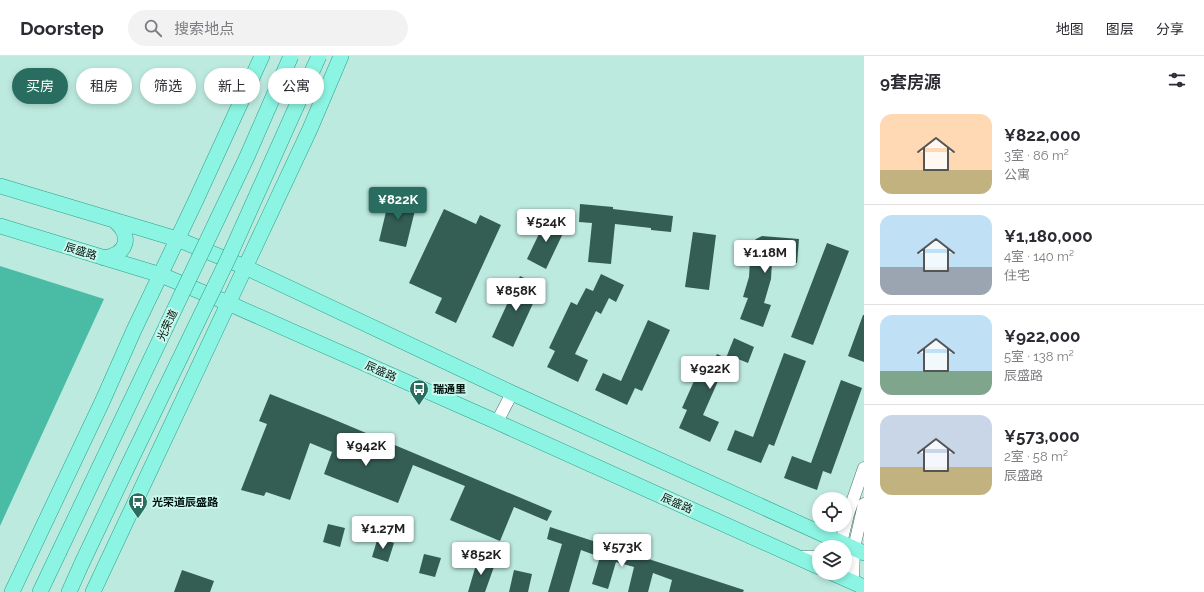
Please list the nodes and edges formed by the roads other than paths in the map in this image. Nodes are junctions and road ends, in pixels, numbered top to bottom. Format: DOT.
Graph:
graph roads {
  1 [pos="262,56"];
  2 [pos="291,56"];
  3 [pos="319,56"];
  4 [pos="341,56"];
  5 [pos="0,186"];
  6 [pos="115,220"];
  7 [pos="0,226"];
  8 [pos="177,239"];
  9 [pos="104,258"];
  10 [pos="245,267"];
  11 [pos="161,275"];
  12 [pos="228,303"];
  13 [pos="512,393"];
  14 [pos="497,422"];
  15 [pos="864,468"];
  16 [pos="853,496"];
  17 [pos="863,508"];
  18 [pos="799,524"];
  19 [pos="812,524"];
  20 [pos="832,540"];
  21 [pos="848,540"];
  22 [pos="851,540"];
  23 [pos="796,557"];
  24 [pos="812,557"];
  25 [pos="852,563"];
  26 [pos="812,564"];
  27 [pos="847,580"];
  28 [pos="858,585"];
  29 [pos="12,592"];
  30 [pos="40,592"];
  31 [pos="69,592"];
  32 [pos="93,592"];
  1 -- 8 [label="main road"];
  2 -- 30 [label="main road, 光荣道, bridge"];
  3 -- 31 [label="main road, bridge"];
  4 -- 10 [label="main road"];
  5 -- 6 [label="main road"];
  6 -- 8 [label="main road"];
  6 -- 9 [label="main road"];
  7 -- 9 [label="main road, 辰盛路"];
  8 -- 10 [label="main road"];
  8 -- 11 [label="main road"];
  9 -- 11 [label="main road, 辰盛路"];
  10 -- 12 [label="main road"];
  10 -- 13 [label="main road"];
  11 -- 12 [label="main road, 辰盛路"];
  11 -- 29 [label="main road"];
  12 -- 14 [label="main road, 辰盛路"];
  12 -- 32 [label="main road"];
  13 -- 14 [label="street"];
  13 -- 18 [label="main road"];
  14 -- 23 [label="main road, 辰盛路"];
  15 -- 16 [label="street"];
  16 -- 21 [label="street"];
  17 -- 22 [label="street"];
  18 -- 19 [label="street"];
  18 -- 20 [label="main road"];
  23 -- 24 [label="street"];
  23 -- 26 [label="main road, 辰盛路"];
  25 -- 28 [label="street"];
  27 -- 28 [label="main road"];
}
